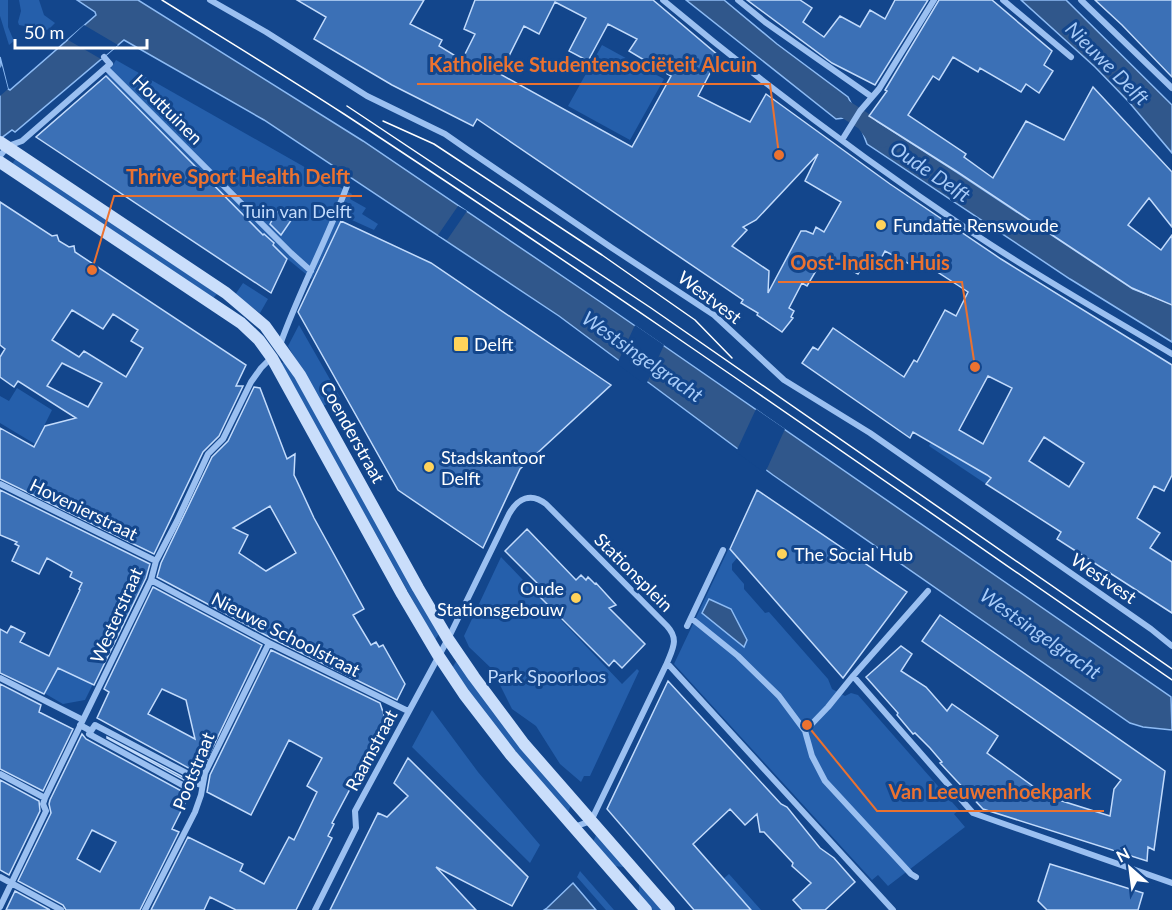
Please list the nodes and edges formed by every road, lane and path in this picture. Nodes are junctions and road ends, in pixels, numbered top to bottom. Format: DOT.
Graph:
graph roads {
  1 [pos="210,0"];
  2 [pos="663,0"];
  3 [pos="738,0"];
  4 [pos="934,0"];
  5 [pos="1003,0"];
  6 [pos="1081,0"];
  7 [pos="104,57"];
  8 [pos="1071,57"];
  9 [pos="106,68"];
  10 [pos="1172,88"];
  11 [pos="872,97"];
  12 [pos="842,140"];
  13 [pos="3,148"];
  14 [pos="0,162"];
  15 [pos="347,186"];
  16 [pos="311,271"];
  17 [pos="280,345"];
  18 [pos="1172,354"];
  19 [pos="272,358"];
  20 [pos="0,484"];
  21 [pos="723,550"];
  22 [pos="156,561"];
  23 [pos="151,580"];
  24 [pos="928,591"];
  25 [pos="691,618"];
  26 [pos="687,626"];
  27 [pos="448,639"];
  28 [pos="269,643"];
  29 [pos="1172,646"];
  30 [pos="438,656"];
  31 [pos="667,663"];
  32 [pos="853,676"];
  33 [pos="0,678"];
  34 [pos="408,711"];
  35 [pos="81,723"];
  36 [pos="92,730"];
  37 [pos="805,731"];
  38 [pos="0,774"];
  39 [pos="191,782"];
  40 [pos="202,785"];
  41 [pos="45,798"];
  42 [pos="591,821"];
  43 [pos="574,827"];
  44 [pos="916,877"];
  45 [pos="0,878"];
  46 [pos="1172,883"];
  47 [pos="11,884"];
  48 [pos="0,908"];
  49 [pos="61,910"];
  50 [pos="145,910"];
  51 [pos="315,910"];
  52 [pos="646,910"];
  53 [pos="669,910"];
  54 [pos="893,910"];
  1 -- 29 [label="street, Westvest"];
  2 -- 12 [label="street"];
  3 -- 11 [label="street"];
  4 -- 11 [label="street"];
  5 -- 8 [label="street"];
  6 -- 10 [label="street"];
  7 -- 9 [label="street"];
  9 -- 13 [label="street"];
  9 -- 16 [label="street, Houttuinen"];
  11 -- 12 [label="street"];
  12 -- 18 [label="street"];
  13 -- 17 [label="street, Coenderstraat"];
  14 -- 19 [label="street, Coenderstraat"];
  15 -- 16 [label="street"];
  16 -- 17 [label="street"];
  17 -- 19 [label="street, Westerstraat"];
  17 -- 27 [label="street, Coenderstraat"];
  19 -- 22 [label="street, Westerstraat"];
  19 -- 30 [label="street, Coenderstraat"];
  20 -- 22 [label="street, Hovenierstraat"];
  21 -- 25 [label="street, Stationsplein"];
  22 -- 23 [label="street, Westerstraat"];
  23 -- 28 [label="street, Nieuwe Schoolstraat"];
  23 -- 35 [label="street, Westerstraat"];
  24 -- 32 [label="street"];
  25 -- 26 [label="street, Stationsplein"];
  25 -- 37 [label="street"];
  27 -- 30 [label="street, Raamstraat"];
  27 -- 31 [label="street, Stationsplein"];
  27 -- 42 [label="street, Coenderstraat"];
  28 -- 34 [label="street, Nieuwe Schoolstraat"];
  28 -- 40 [label="street, Pootstraat"];
  30 -- 34 [label="street, Raamstraat"];
  30 -- 43 [label="street, Coenderstraat"];
  31 -- 42 [label="street, Stationsplein"];
  31 -- 54 [label="street"];
  32 -- 37 [label="street"];
  32 -- 46 [label="street"];
  33 -- 35 [label="street"];
  34 -- 51 [label="street, Raamstraat"];
  35 -- 36 [label="street"];
  35 -- 41 [label="street, Westerstraat"];
  36 -- 39 [label="street"];
  36 -- 39 [label="street"];
  37 -- 44 [label="street"];
  38 -- 41 [label="street"];
  39 -- 40 [label="street"];
  40 -- 50 [label="street, Pootstraat"];
  41 -- 47 [label="street, Westerstraat"];
  42 -- 43 [label="street"];
  42 -- 53 [label="street, Coenderstraat"];
  43 -- 52 [label="street, Coenderstraat"];
  45 -- 47 [label="street"];
  47 -- 48 [label="street, Westerstraat"];
  47 -- 49 [label="street"];
}
